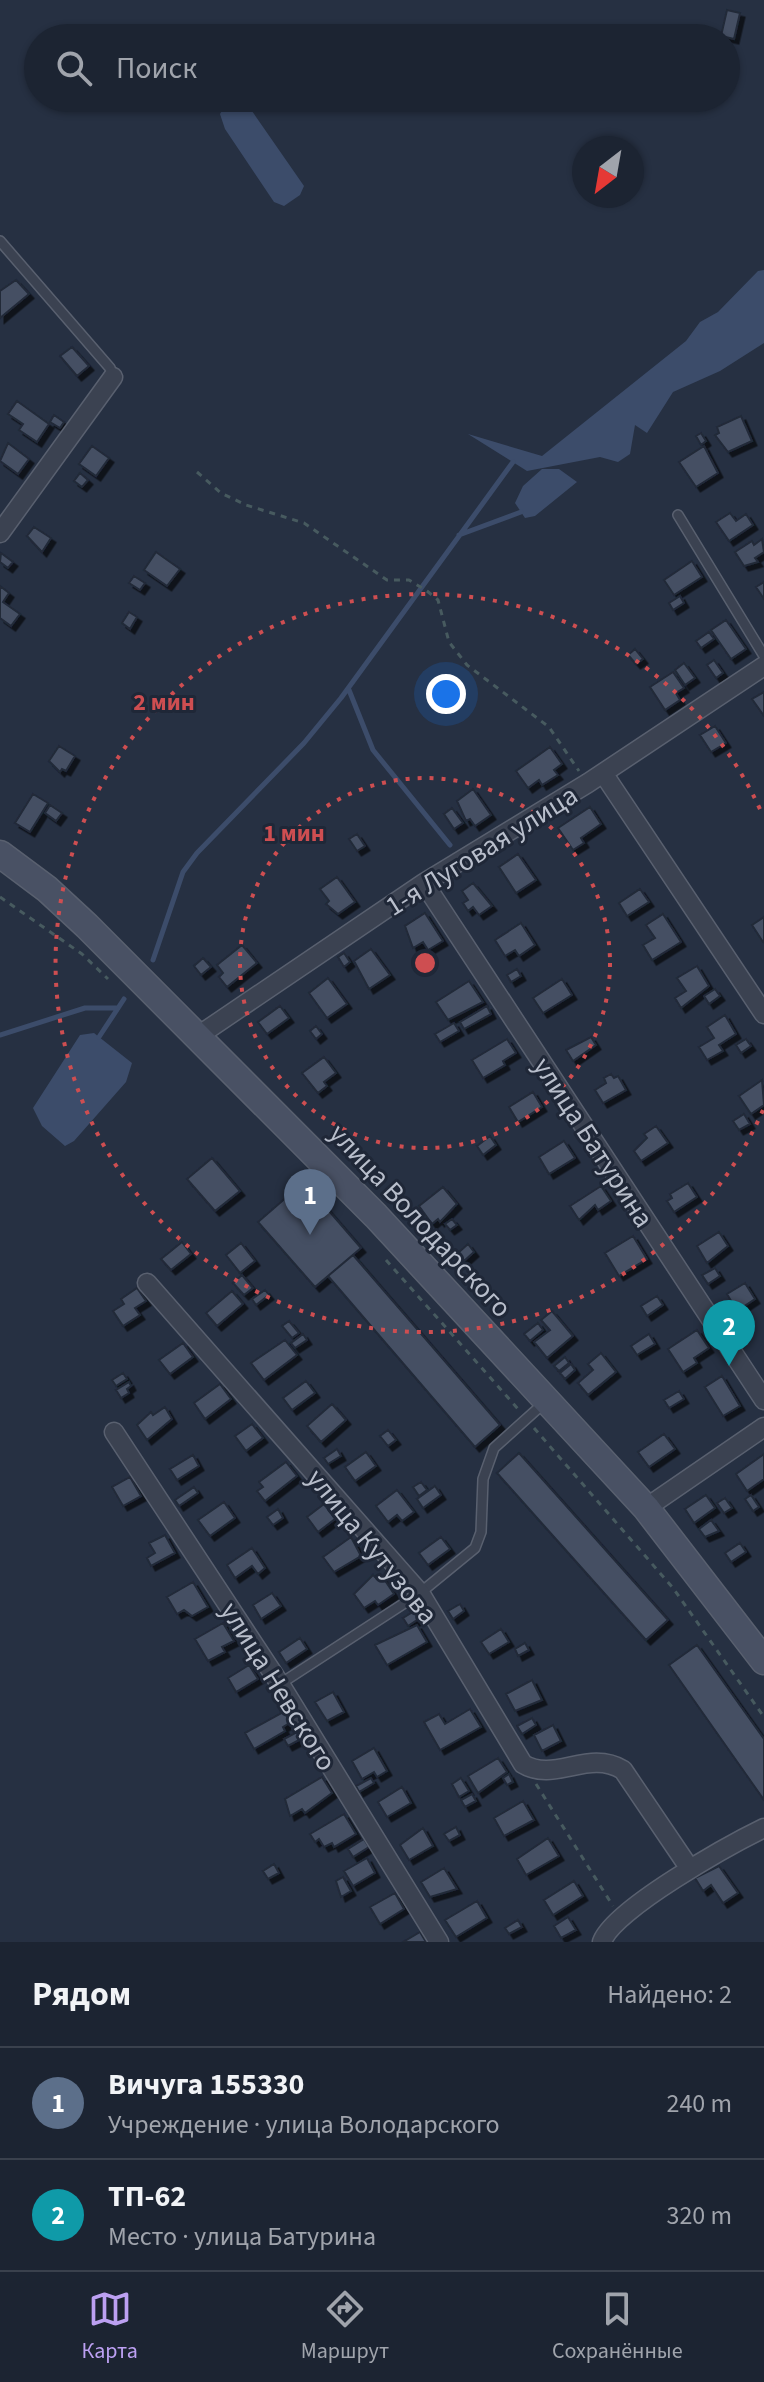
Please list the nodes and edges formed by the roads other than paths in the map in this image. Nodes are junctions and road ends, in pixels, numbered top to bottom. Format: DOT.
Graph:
graph roads {
  1 [pos="0,241"];
  2 [pos="113,377"];
  3 [pos="678,515"];
  4 [pos="0,533"];
  5 [pos="764,656"];
  6 [pos="764,666"];
  7 [pos="595,778"];
  8 [pos="0,854"];
  9 [pos="424,883"];
  10 [pos="764,1014"];
  11 [pos="198,1036"];
  12 [pos="147,1283"];
  13 [pos="764,1400"];
  14 [pos="546,1401"];
  15 [pos="764,1427"];
  16 [pos="114,1432"];
  17 [pos="646,1508"];
  18 [pos="420,1593"];
  19 [pos="764,1661"];
  20 [pos="280,1684"];
  21 [pos="764,1828"];
  22 [pos="690,1869"];
  23 [pos="600,1941"];
  24 [pos="439,1942"];
  1 -- 2 [label="lane"];
  2 -- 4 [label="street"];
  3 -- 5 [label="lane"];
  6 -- 7 [label="street, 1-я Луговая улица"];
  7 -- 9 [label="street, 1-я Луговая улица"];
  7 -- 10 [label="street"];
  8 -- 11 [label="main road, улица Володарского"];
  9 -- 11 [label="street, 1-я Луговая улица"];
  9 -- 13 [label="street, улица Батурина"];
  11 -- 14 [label="main road, улица Володарского"];
  12 -- 18 [label="street, улица Кутузова"];
  14 -- 17 [label="main road, улица Володарского"];
  14 -- 18 [label="lane"];
  15 -- 17 [label="street"];
  16 -- 20 [label="street, улица Невского"];
  17 -- 19 [label="main road, улица Володарского"];
  18 -- 20 [label="lane"];
  18 -- 22 [label="street, улица Кутузова"];
  20 -- 24 [label="street, улица Невского"];
  21 -- 22 [label="street"];
  22 -- 23 [label="street"];
}
